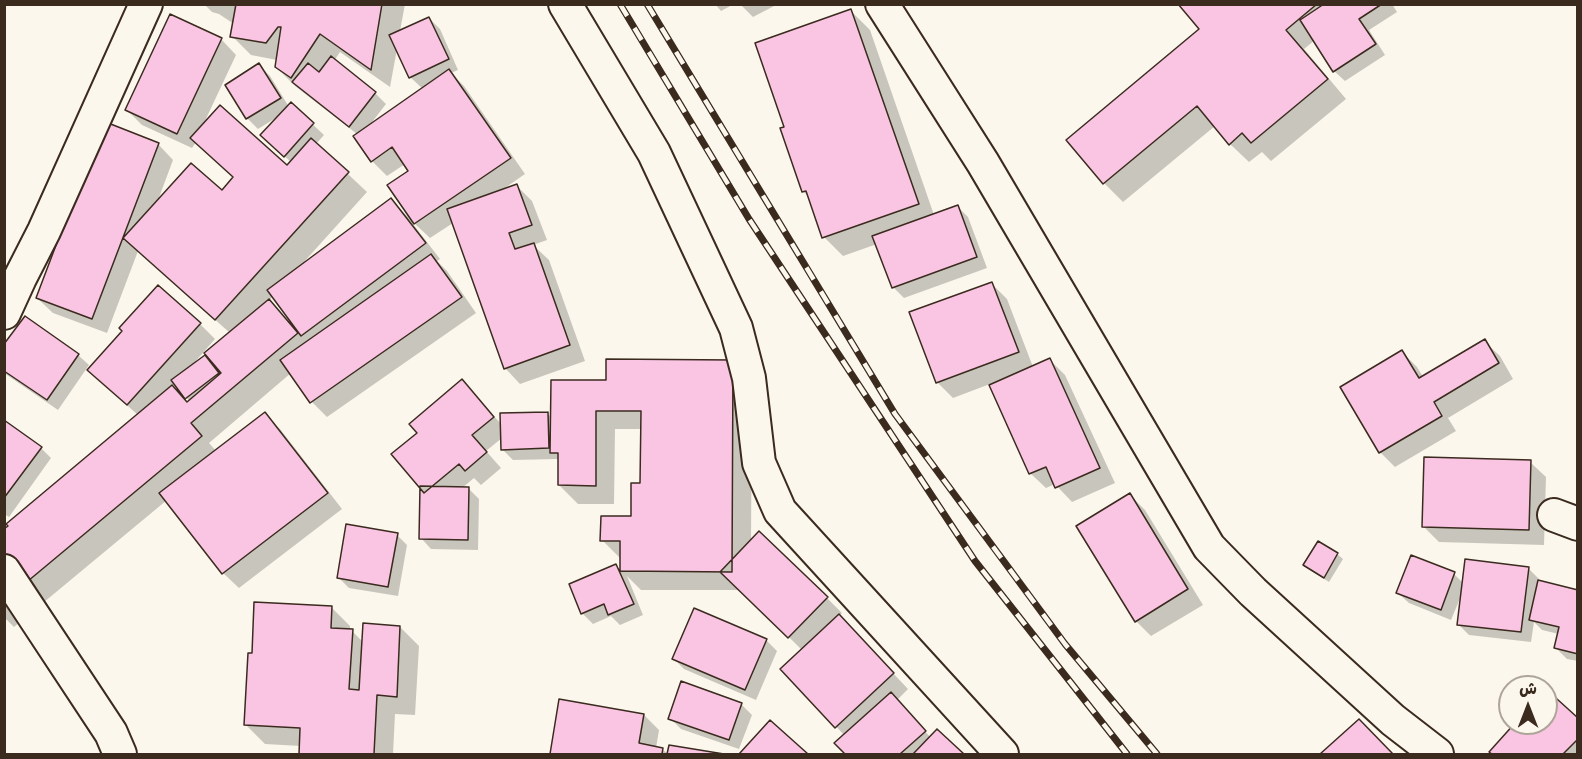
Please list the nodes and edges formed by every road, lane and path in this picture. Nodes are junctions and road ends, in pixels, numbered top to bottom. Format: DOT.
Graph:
graph roads {
  1 [pos="146,4"];
  2 [pos="565,4"];
  3 [pos="882,4"];
  4 [pos="4,313"];
  5 [pos="4,572"];
  6 [pos="120,754"];
  7 [pos="1002,754"];
  8 [pos="1437,754"];
  1 -- 4 [label="street"];
  2 -- 7 [label="street"];
  3 -- 8 [label="street"];
  5 -- 6 [label="street"];
}
